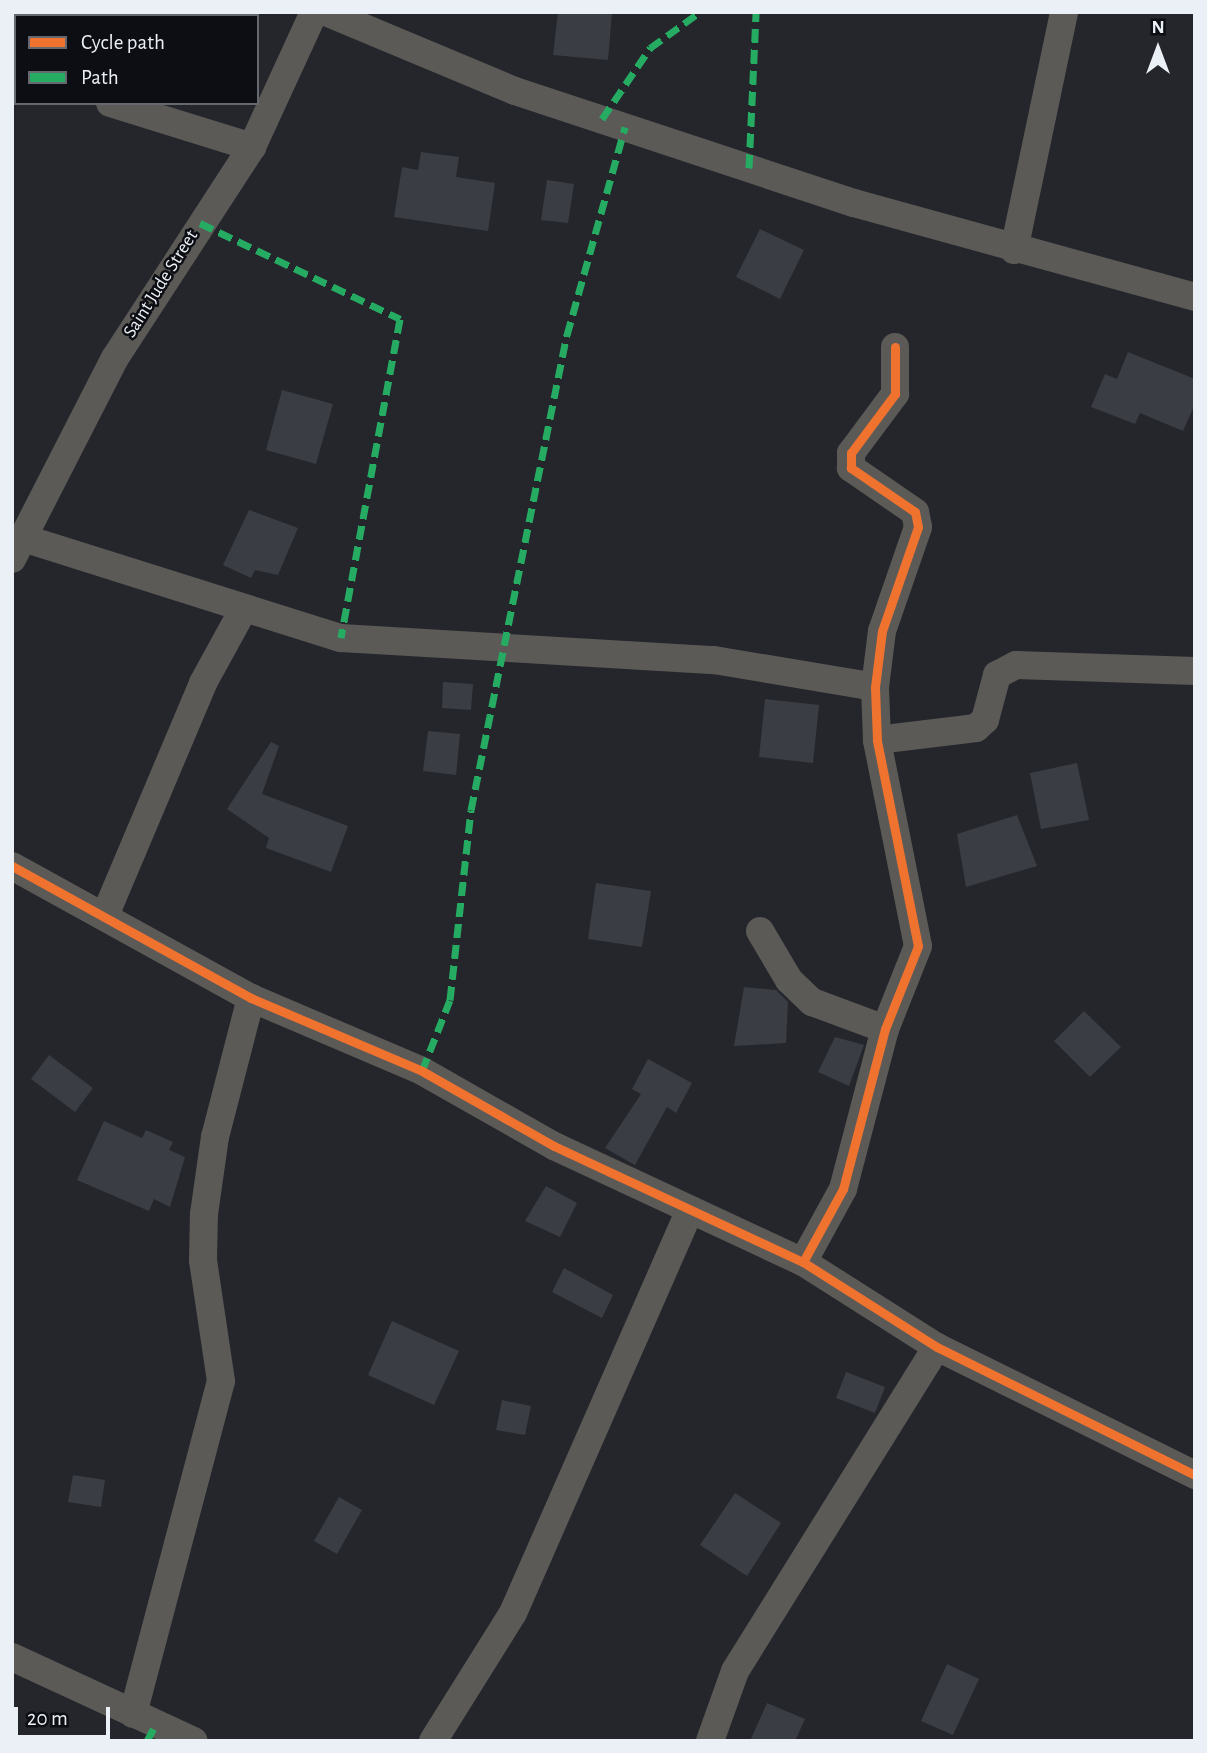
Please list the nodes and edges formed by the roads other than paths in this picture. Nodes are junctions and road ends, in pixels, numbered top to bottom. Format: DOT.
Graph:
graph roads {
  1 [pos="314,12"];
  2 [pos="326,12"];
  3 [pos="1064,12"];
  4 [pos="116,105"];
  5 [pos="252,147"];
  6 [pos="1014,250"];
  7 [pos="1195,297"];
  8 [pos="895,347"];
  9 [pos="18,549"];
  10 [pos="243,610"];
  11 [pos="1195,671"];
  12 [pos="874,687"];
  13 [pos="877,740"];
  14 [pos="12,866"];
  15 [pos="106,913"];
  16 [pos="760,931"];
  17 [pos="251,998"];
  18 [pos="885,1029"];
  19 [pos="689,1213"];
  20 [pos="803,1262"];
  21 [pos="937,1347"];
  22 [pos="1195,1475"];
  23 [pos="12,1657"];
  24 [pos="133,1714"];
  25 [pos="194,1741"];
  26 [pos="433,1741"];
  27 [pos="710,1741"];
  1 -- 5 [label="street, Saint Jude Street"];
  2 -- 6 [label="street"];
  3 -- 6 [label="street"];
  4 -- 5 [label="street"];
  5 -- 9 [label="street, Saint Jude Street"];
  6 -- 7 [label="street"];
  8 -- 12 [label="street"];
  9 -- 10 [label="street"];
  10 -- 12 [label="street"];
  10 -- 15 [label="street"];
  11 -- 13 [label="street"];
  12 -- 13 [label="street"];
  13 -- 18 [label="street"];
  14 -- 15 [label="street"];
  15 -- 17 [label="street"];
  16 -- 18 [label="street"];
  17 -- 19 [label="street"];
  17 -- 24 [label="street"];
  18 -- 20 [label="street"];
  19 -- 20 [label="street"];
  19 -- 26 [label="street"];
  20 -- 21 [label="street"];
  21 -- 22 [label="street"];
  21 -- 27 [label="street"];
  23 -- 24 [label="street"];
  24 -- 25 [label="street"];
}
